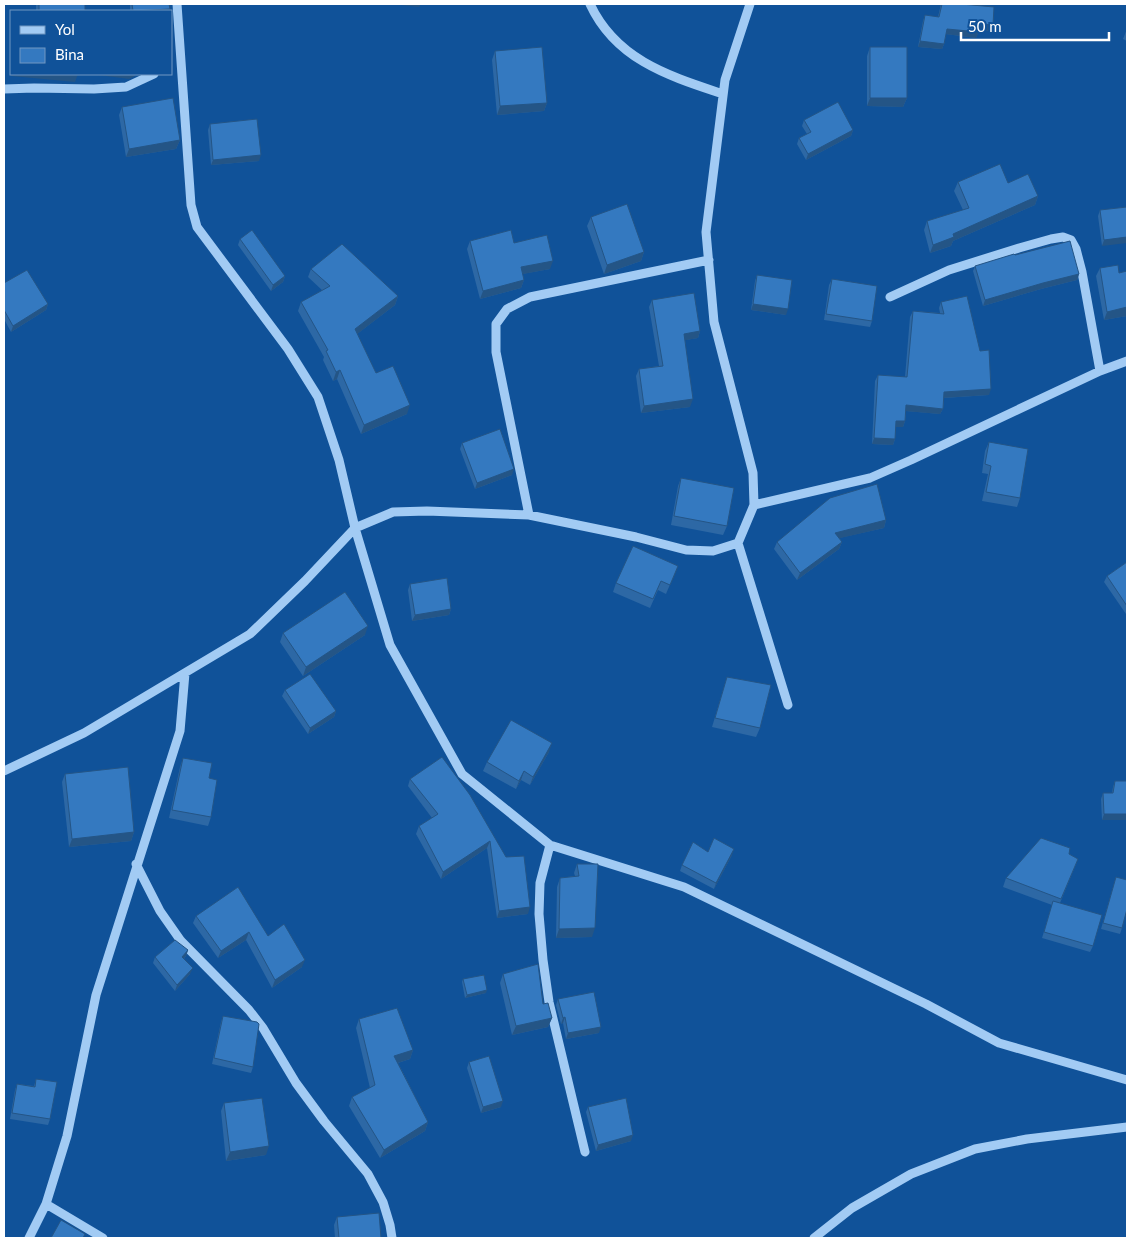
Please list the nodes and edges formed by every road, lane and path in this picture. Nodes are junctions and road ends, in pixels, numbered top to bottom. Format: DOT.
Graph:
graph roads {
  1 [pos="177,4"];
  2 [pos="590,4"];
  3 [pos="750,4"];
  4 [pos="181,59"];
  5 [pos="172,64"];
  6 [pos="152,75"];
  7 [pos="4,89"];
  8 [pos="723,94"];
  9 [pos="709,260"];
  10 [pos="890,296"];
  11 [pos="1126,364"];
  12 [pos="1100,372"];
  13 [pos="754,505"];
  14 [pos="529,515"];
  15 [pos="355,528"];
  16 [pos="738,542"];
  17 [pos="185,674"];
  18 [pos="788,705"];
  19 [pos="4,771"];
  20 [pos="550,844"];
  21 [pos="136,864"];
  22 [pos="1127,1080"];
  23 [pos="1127,1127"];
  24 [pos="585,1152"];
  25 [pos="46,1204"];
  26 [pos="29,1238"];
  27 [pos="103,1238"];
  28 [pos="392,1238"];
  29 [pos="814,1238"];
  1 -- 4 [label="street"];
  2 -- 8 [label="street"];
  3 -- 8 [label="street"];
  4 -- 5 [label="street"];
  4 -- 15 [label="street"];
  6 -- 7 [label="street"];
  8 -- 9 [label="street"];
  9 -- 13 [label="street"];
  9 -- 14 [label="street"];
  10 -- 12 [label="street"];
  11 -- 12 [label="street"];
  12 -- 13 [label="street"];
  13 -- 16 [label="street"];
  14 -- 15 [label="street"];
  14 -- 16 [label="street"];
  15 -- 17 [label="street"];
  15 -- 20 [label="street"];
  16 -- 18 [label="street"];
  17 -- 19 [label="street"];
  17 -- 21 [label="street"];
  20 -- 22 [label="street"];
  20 -- 24 [label="street"];
  21 -- 25 [label="street"];
  21 -- 28 [label="street"];
  23 -- 29 [label="street"];
  25 -- 26 [label="street"];
  25 -- 27 [label="street"];
}
